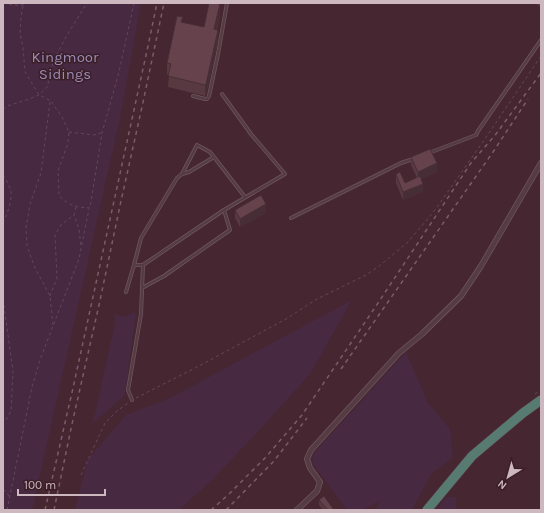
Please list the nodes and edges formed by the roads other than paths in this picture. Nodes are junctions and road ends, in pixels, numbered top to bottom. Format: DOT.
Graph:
graph roads {
  1 [pos="227,3"];
  2 [pos="541,40"];
  3 [pos="222,94"];
  4 [pos="193,96"];
  5 [pos="428,153"];
  6 [pos="214,158"];
  7 [pos="414,158"];
  8 [pos="541,163"];
  9 [pos="182,174"];
  10 [pos="246,198"];
  11 [pos="224,210"];
  12 [pos="292,218"];
  13 [pos="134,265"];
  14 [pos="143,265"];
  15 [pos="142,288"];
  16 [pos="126,292"];
  17 [pos="132,400"];
  18 [pos="541,400"];
  19 [pos="297,510"];
  20 [pos="427,510"];
  1 -- 4 [label="lane"];
  2 -- 5 [label="lane"];
  3 -- 10 [label="lane"];
  6 -- 9 [label="lane"];
  6 -- 9 [label="lane"];
  6 -- 10 [label="lane"];
  7 -- 12 [label="lane"];
  8 -- 19 [label="street"];
  9 -- 13 [label="lane"];
  10 -- 11 [label="lane"];
  11 -- 14 [label="lane"];
  11 -- 15 [label="lane"];
  13 -- 14 [label="lane"];
  13 -- 16 [label="lane"];
  14 -- 15 [label="lane"];
  15 -- 17 [label="lane"];
  18 -- 20 [label="highway"];
}
